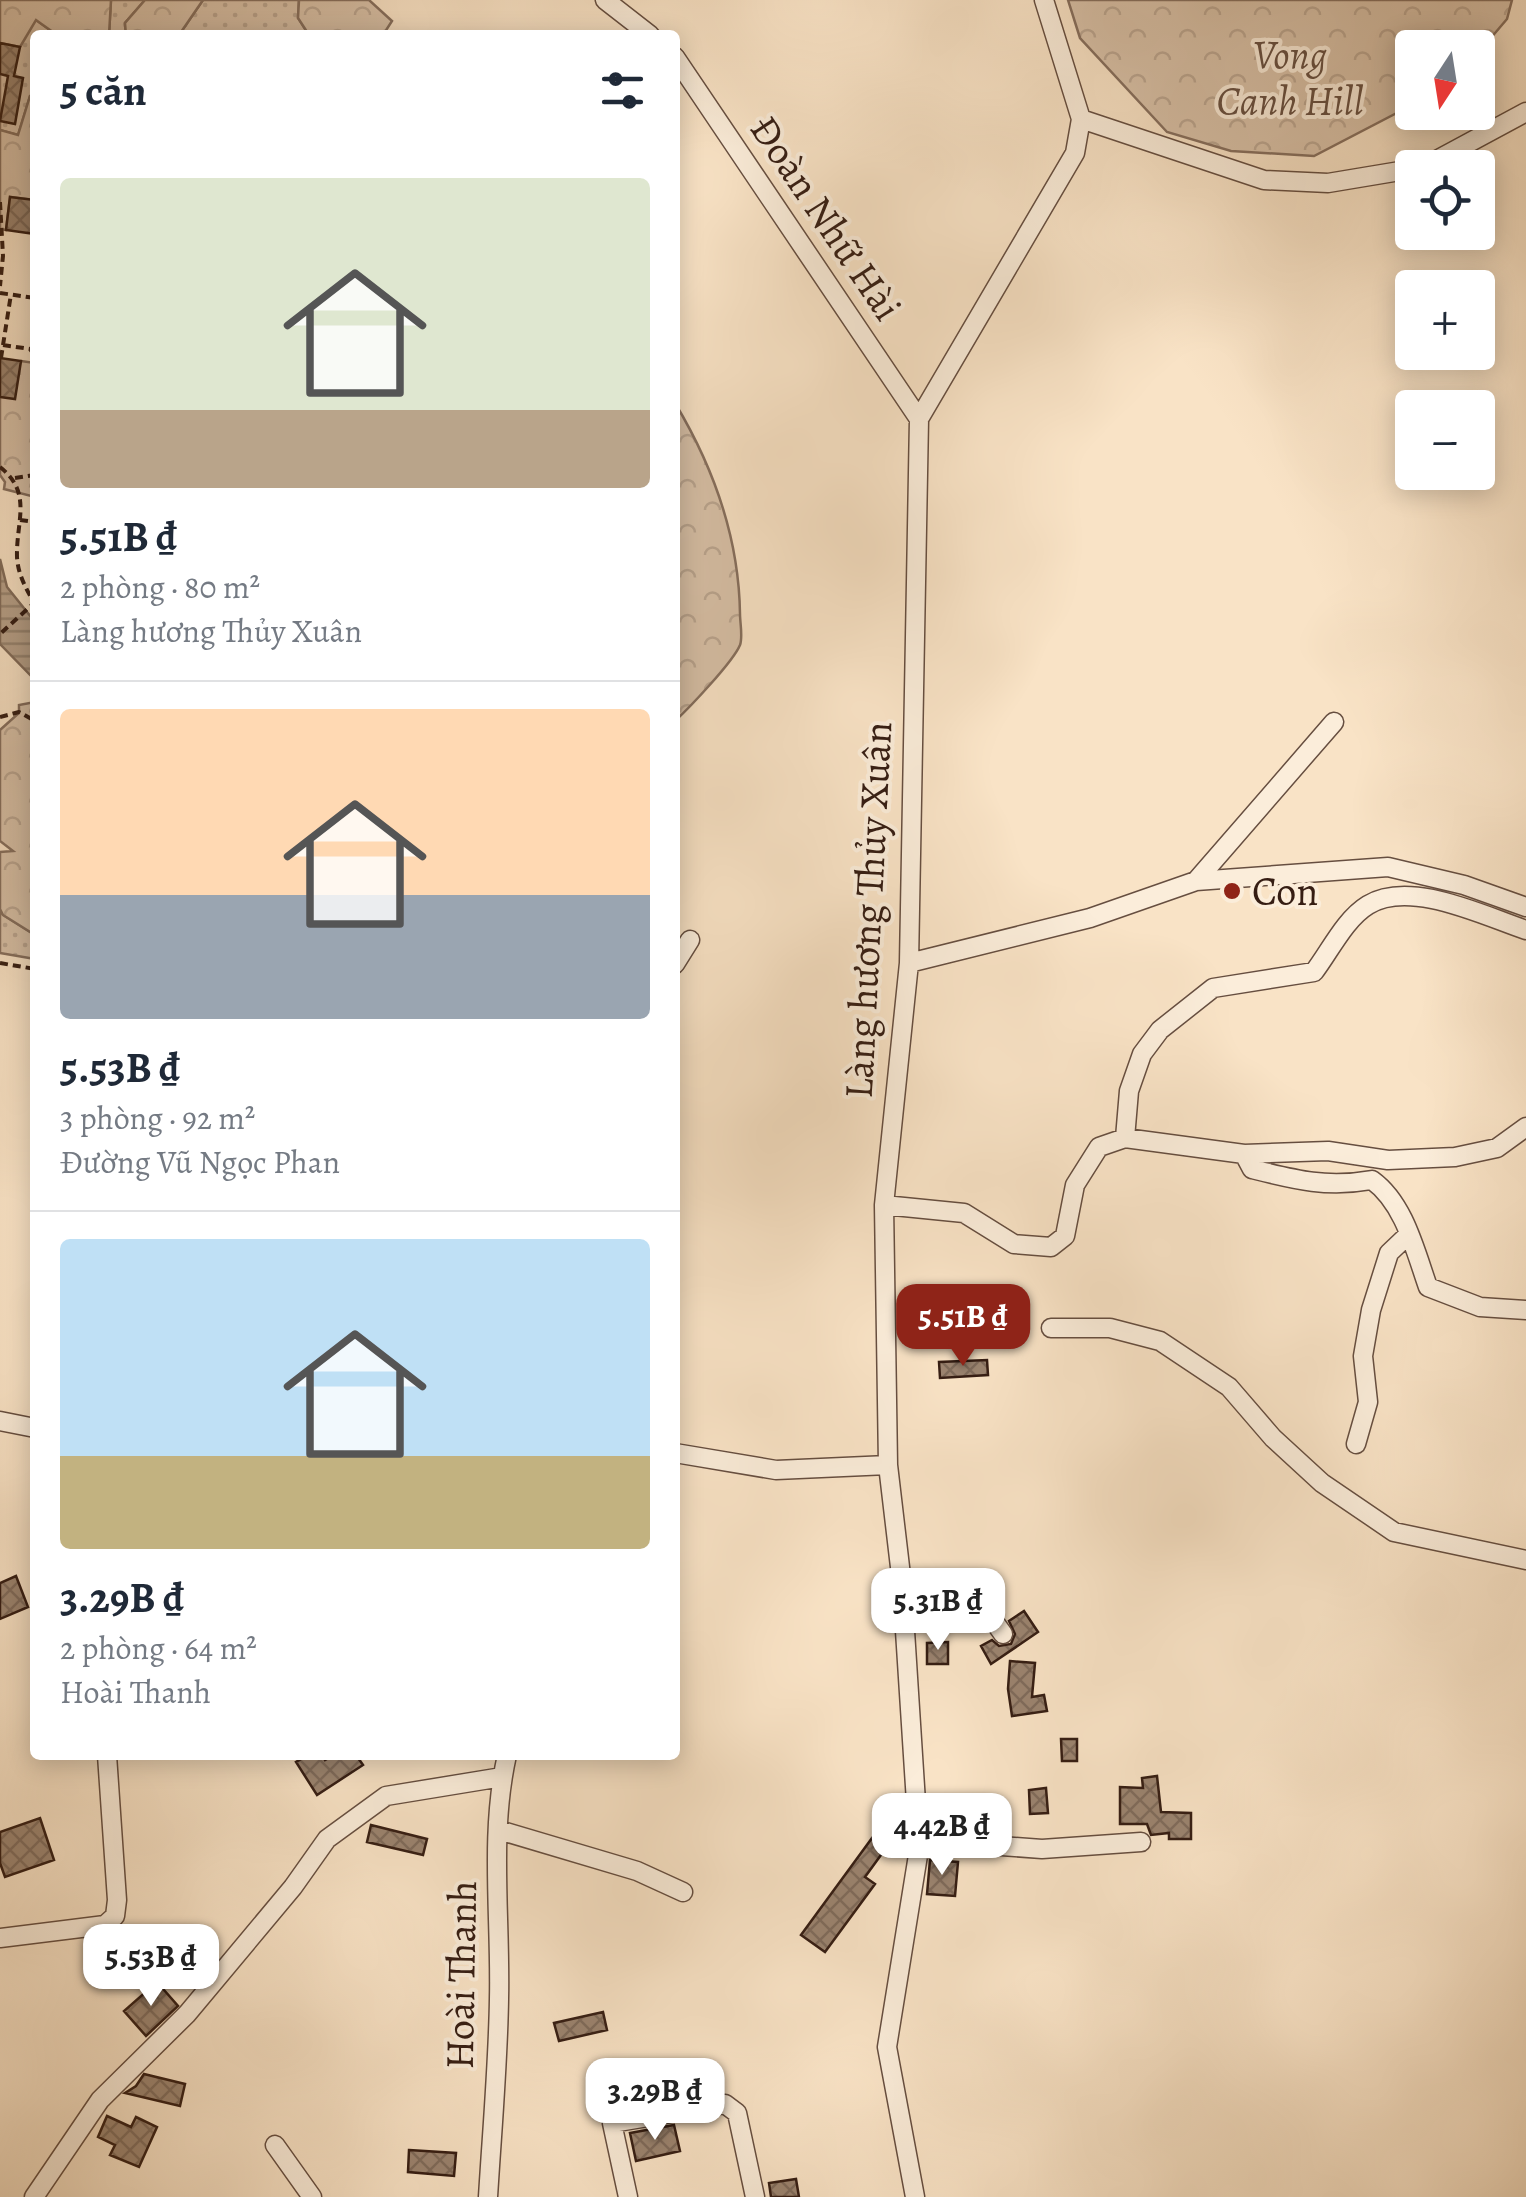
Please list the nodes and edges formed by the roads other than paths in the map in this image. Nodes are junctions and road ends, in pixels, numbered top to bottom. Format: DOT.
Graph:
graph roads {
  1 [pos="605,0"];
  2 [pos="1044,0"];
  3 [pos="644,30"];
  4 [pos="680,64"];
  5 [pos="1526,112"];
  6 [pos="1081,118"];
  7 [pos="1455,150"];
  8 [pos="1395,172"];
  9 [pos="919,418"];
  10 [pos="1334,722"];
  11 [pos="1196,881"];
  12 [pos="1526,906"];
  13 [pos="1526,930"];
  14 [pos="690,940"];
  15 [pos="680,956"];
  16 [pos="909,963"];
  17 [pos="1526,1127"];
  18 [pos="1125,1138"];
  19 [pos="1244,1154"];
  20 [pos="884,1205"];
  21 [pos="1409,1234"];
  22 [pos="1526,1310"];
  23 [pos="1051,1328"];
  24 [pos="0,1421"];
  25 [pos="30,1427"];
  26 [pos="1356,1444"];
  27 [pos="680,1453"];
  28 [pos="888,1466"];
  29 [pos="1526,1560"];
  30 [pos="902,1584"];
  31 [pos="1002,1634"];
  32 [pos="107,1760"];
  33 [pos="506,1760"];
  34 [pos="502,1777"];
  35 [pos="499,1830"];
  36 [pos="1141,1842"];
  37 [pos="920,1848"];
  38 [pos="682,1892"];
  39 [pos="0,1938"];
  40 [pos="275,2145"];
  41 [pos="34,2197"];
  42 [pos="312,2197"];
  43 [pos="488,2197"];
  44 [pos="628,2197"];
  45 [pos="755,2197"];
  46 [pos="916,2197"];
  1 -- 3 [label="street"];
  2 -- 6 [label="street"];
  4 -- 9 [label="street, Đoàn Nhữ Hài"];
  5 -- 7 [label="street"];
  6 -- 8 [label="street"];
  6 -- 9 [label="street"];
  9 -- 16 [label="street, Làng hương Thủy Xuân"];
  10 -- 11 [label="street"];
  11 -- 12 [label="street"];
  11 -- 16 [label="street"];
  13 -- 18 [label="street"];
  14 -- 15 [label="street"];
  16 -- 20 [label="street, Làng hương Thủy Xuân"];
  17 -- 19 [label="street"];
  18 -- 19 [label="street"];
  18 -- 20 [label="street"];
  19 -- 21 [label="street"];
  20 -- 28 [label="street, Làng hương Thủy Xuân"];
  21 -- 22 [label="street"];
  21 -- 26 [label="street"];
  23 -- 29 [label="street"];
  24 -- 25 [label="street"];
  27 -- 28 [label="street"];
  28 -- 30 [label="street, Làng hương Thủy Xuân"];
  30 -- 31 [label="street"];
  30 -- 37 [label="street, Làng hương Thủy Xuân"];
  32 -- 39 [label="street"];
  33 -- 34 [label="street, Hoài Thanh"];
  34 -- 35 [label="street, Hoài Thanh"];
  34 -- 41 [label="street"];
  35 -- 38 [label="street"];
  35 -- 43 [label="street, Hoài Thanh"];
  36 -- 37 [label="street"];
  37 -- 46 [label="street, Làng hương Thủy Xuân"];
  40 -- 42 [label="street"];
  44 -- 45 [label="street"];
}
